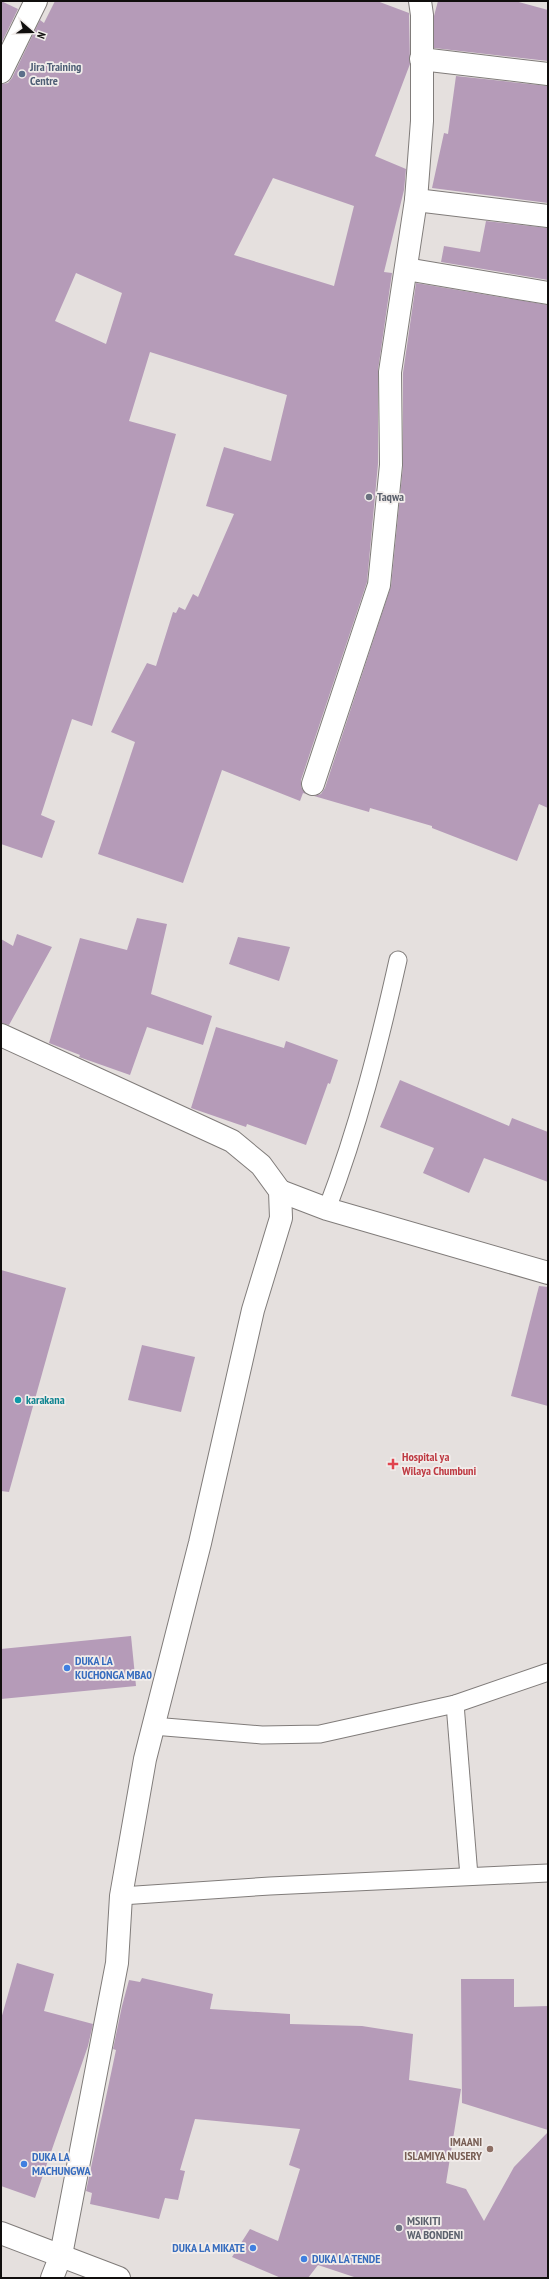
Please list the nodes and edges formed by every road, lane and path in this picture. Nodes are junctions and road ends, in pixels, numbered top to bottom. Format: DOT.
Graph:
graph roads {
  1 [pos="36,1"];
  2 [pos="420,1"];
  3 [pos="421,59"];
  4 [pos="1,72"];
  5 [pos="548,74"];
  6 [pos="416,200"];
  7 [pos="548,216"];
  8 [pos="406,269"];
  9 [pos="548,293"];
  10 [pos="313,784"];
  11 [pos="398,960"];
  12 [pos="1,1035"];
  13 [pos="280,1191"];
  14 [pos="327,1209"];
  15 [pos="548,1274"];
  16 [pos="548,1672"];
  17 [pos="455,1704"];
  18 [pos="153,1726"];
  19 [pos="548,1873"];
  20 [pos="469,1876"];
  21 [pos="121,1896"];
  22 [pos="1,2233"];
  23 [pos="61,2255"];
  24 [pos="52,2278"];
  25 [pos="119,2278"];
  1 -- 4 [label="street"];
  2 -- 3 [label="street"];
  3 -- 5 [label="street"];
  3 -- 6 [label="street"];
  6 -- 7 [label="street"];
  6 -- 8 [label="street"];
  8 -- 9 [label="street"];
  8 -- 10 [label="street"];
  11 -- 14 [label="lane"];
  12 -- 13 [label="street"];
  13 -- 14 [label="street"];
  13 -- 18 [label="street"];
  14 -- 15 [label="street"];
  16 -- 17 [label="lane"];
  17 -- 18 [label="lane"];
  17 -- 20 [label="lane"];
  18 -- 21 [label="street"];
  19 -- 20 [label="lane"];
  20 -- 21 [label="lane"];
  21 -- 23 [label="street"];
  22 -- 23 [label="street"];
  23 -- 24 [label="street"];
  23 -- 25 [label="street"];
}
